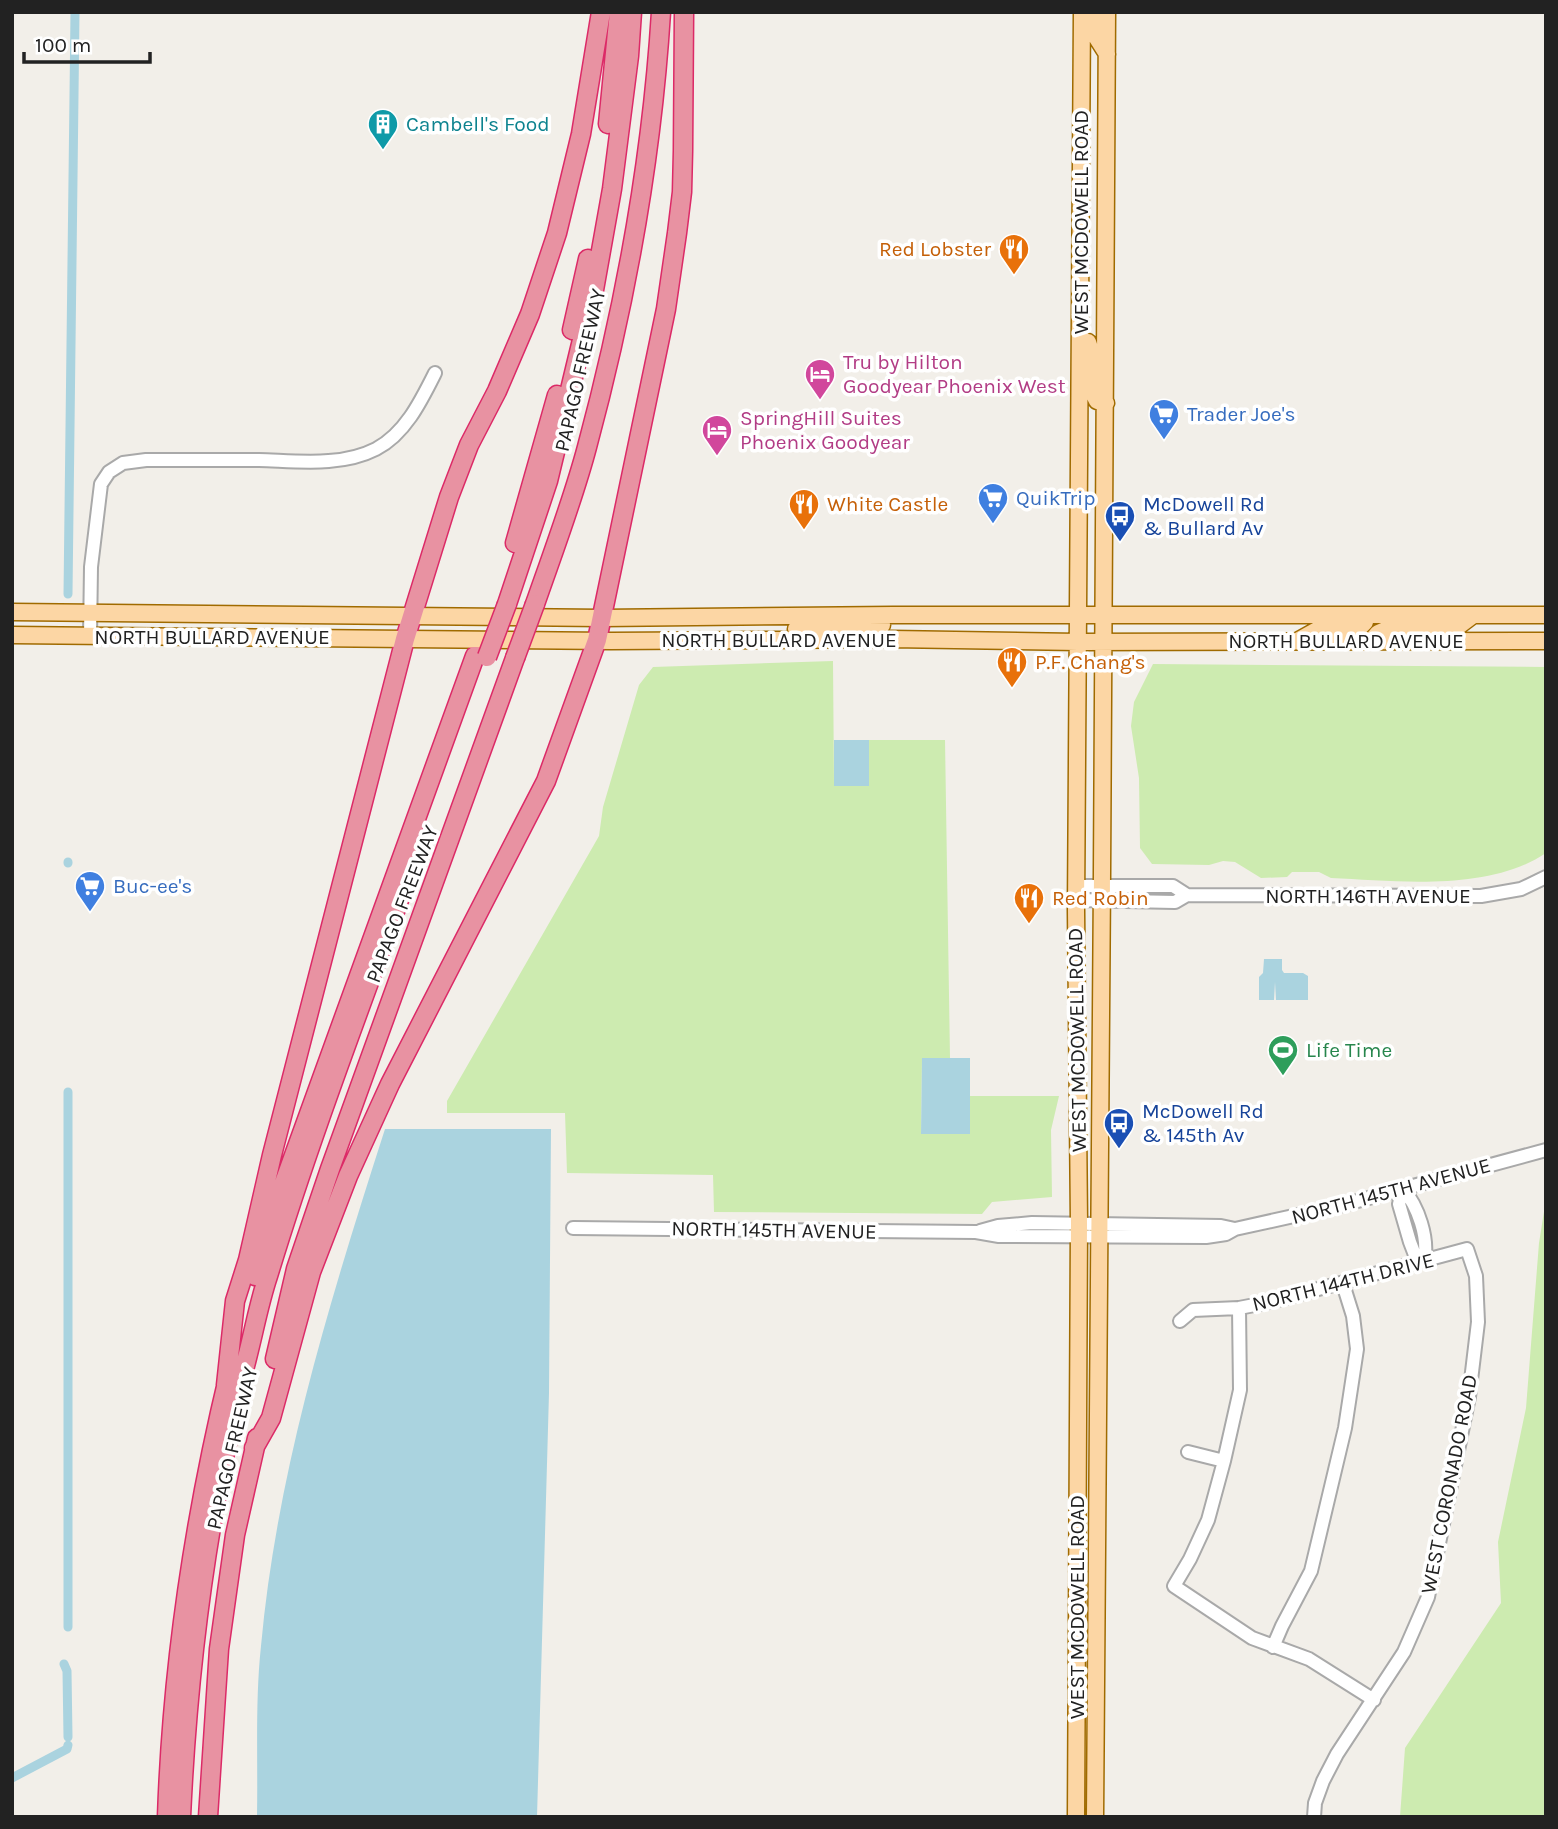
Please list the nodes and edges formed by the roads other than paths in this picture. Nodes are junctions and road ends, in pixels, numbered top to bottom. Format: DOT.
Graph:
graph roads {
  1 [pos="600,12"];
  2 [pos="619,12"];
  3 [pos="632,12"];
  4 [pos="661,12"];
  5 [pos="684,12"];
  6 [pos="1082,12"];
  7 [pos="1094,12"];
  8 [pos="1107,12"];
  9 [pos="1107,54"];
  10 [pos="1081,189"];
  11 [pos="1106,190"];
  12 [pos="1081,323"];
  13 [pos="435,373"];
  14 [pos="1106,403"];
  15 [pos="500,604"];
  16 [pos="12,612"];
  17 [pos="91,613"];
  18 [pos="897,615"];
  19 [pos="1546,615"];
  20 [pos="412,616"];
  21 [pos="1102,616"];
  22 [pos="1366,616"];
  23 [pos="1472,616"];
  24 [pos="1078,617"];
  25 [pos="603,618"];
  26 [pos="12,635"];
  27 [pos="90,636"];
  28 [pos="405,639"];
  29 [pos="761,639"];
  30 [pos="597,640"];
  31 [pos="1297,641"];
  32 [pos="1371,641"];
  33 [pos="1546,641"];
  34 [pos="1078,642"];
  35 [pos="1102,642"];
  36 [pos="481,656"];
  37 [pos="1546,877"];
  38 [pos="1076,893"];
  39 [pos="1101,893"];
  40 [pos="1546,1150"];
  41 [pos="1403,1189"];
  42 [pos="573,1228"];
  43 [pos="1079,1231"];
  44 [pos="1099,1231"];
  45 [pos="1467,1249"];
  46 [pos="1424,1261"];
  47 [pos="1343,1284"];
  48 [pos="1239,1308"];
  49 [pos="1180,1321"];
  50 [pos="226,1385"];
  51 [pos="254,1448"];
  52 [pos="1188,1452"];
  53 [pos="1224,1461"];
  54 [pos="1273,1647"];
  55 [pos="1374,1700"];
  56 [pos="1076,1780"];
  57 [pos="1095,1780"];
  58 [pos="167,1817"];
  59 [pos="181,1817"];
  60 [pos="208,1817"];
  61 [pos="1076,1817"];
  62 [pos="1095,1817"];
  63 [pos="1314,1817"];
  1 -- 20 [label="highway"];
  2 -- 15 [label="highway, PAPAGO FREEWAY"];
  3 -- 15 [label="highway"];
  4 -- 51 [label="highway, PAPAGO FREEWAY, bridge"];
  5 -- 25 [label="highway"];
  6 -- 10 [label="main road, WEST MCDOWELL ROAD"];
  7 -- 9 [label="main road"];
  8 -- 9 [label="main road, WEST MCDOWELL ROAD"];
  9 -- 11 [label="main road, WEST MCDOWELL ROAD"];
  10 -- 11 [label="main road"];
  10 -- 12 [label="main road, WEST MCDOWELL ROAD"];
  11 -- 14 [label="main road, WEST MCDOWELL ROAD"];
  12 -- 14 [label="main road"];
  12 -- 24 [label="main road, WEST MCDOWELL ROAD"];
  13 -- 17 [label="street"];
  14 -- 21 [label="main road, WEST MCDOWELL ROAD"];
  15 -- 36 [label="highway, PAPAGO FREEWAY"];
  16 -- 17 [label="main road, NORTH BULLARD AVENUE"];
  17 -- 20 [label="main road, NORTH BULLARD AVENUE"];
  17 -- 27 [label="street"];
  18 -- 24 [label="main road, NORTH BULLARD AVENUE"];
  18 -- 25 [label="main road, NORTH BULLARD AVENUE"];
  18 -- 29 [label="main road"];
  19 -- 23 [label="main road, NORTH BULLARD AVENUE"];
  20 -- 25 [label="main road, NORTH BULLARD AVENUE"];
  20 -- 28 [label="highway"];
  21 -- 22 [label="main road, NORTH BULLARD AVENUE"];
  21 -- 24 [label="main road, NORTH BULLARD AVENUE"];
  21 -- 35 [label="main road, WEST MCDOWELL ROAD"];
  22 -- 23 [label="main road, NORTH BULLARD AVENUE"];
  22 -- 31 [label="main road"];
  23 -- 32 [label="main road"];
  24 -- 34 [label="main road, WEST MCDOWELL ROAD"];
  25 -- 30 [label="highway"];
  26 -- 27 [label="main road, NORTH BULLARD AVENUE"];
  27 -- 28 [label="main road, NORTH BULLARD AVENUE"];
  28 -- 30 [label="main road, NORTH BULLARD AVENUE"];
  28 -- 50 [label="highway"];
  29 -- 30 [label="main road, NORTH BULLARD AVENUE"];
  29 -- 34 [label="main road, NORTH BULLARD AVENUE"];
  30 -- 51 [label="highway"];
  31 -- 32 [label="main road, NORTH BULLARD AVENUE"];
  31 -- 35 [label="main road, NORTH BULLARD AVENUE"];
  32 -- 33 [label="main road, NORTH BULLARD AVENUE"];
  34 -- 35 [label="main road, NORTH BULLARD AVENUE"];
  34 -- 38 [label="main road, WEST MCDOWELL ROAD"];
  35 -- 39 [label="main road, WEST MCDOWELL ROAD"];
  36 -- 50 [label="highway, PAPAGO FREEWAY"];
  36 -- 59 [label="highway"];
  37 -- 39 [label="street, NORTH 146TH AVENUE"];
  38 -- 39 [label="street, NORTH 146TH AVENUE"];
  38 -- 43 [label="main road, WEST MCDOWELL ROAD"];
  39 -- 44 [label="main road, WEST MCDOWELL ROAD"];
  40 -- 41 [label="street, NORTH 145TH AVENUE"];
  41 -- 44 [label="street, NORTH 145TH AVENUE"];
  41 -- 46 [label="street"];
  42 -- 43 [label="street, NORTH 145TH AVENUE"];
  43 -- 44 [label="street, NORTH 145TH AVENUE"];
  43 -- 56 [label="main road, WEST MCDOWELL ROAD"];
  44 -- 57 [label="main road, WEST MCDOWELL ROAD"];
  45 -- 46 [label="street, NORTH 144TH DRIVE"];
  45 -- 55 [label="street, WEST CORONADO ROAD"];
  46 -- 47 [label="street, NORTH 144TH DRIVE"];
  47 -- 48 [label="street, NORTH 144TH DRIVE"];
  47 -- 54 [label="street"];
  48 -- 49 [label="street, NORTH 144TH DRIVE"];
  48 -- 53 [label="street"];
  50 -- 58 [label="highway, PAPAGO FREEWAY"];
  51 -- 60 [label="highway, PAPAGO FREEWAY"];
  52 -- 53 [label="street"];
  53 -- 54 [label="street"];
  54 -- 55 [label="street"];
  55 -- 63 [label="street, WEST CORONADO ROAD"];
  56 -- 57 [label="main road"];
  56 -- 61 [label="main road, WEST MCDOWELL ROAD"];
  57 -- 62 [label="main road, WEST MCDOWELL ROAD"];
}
